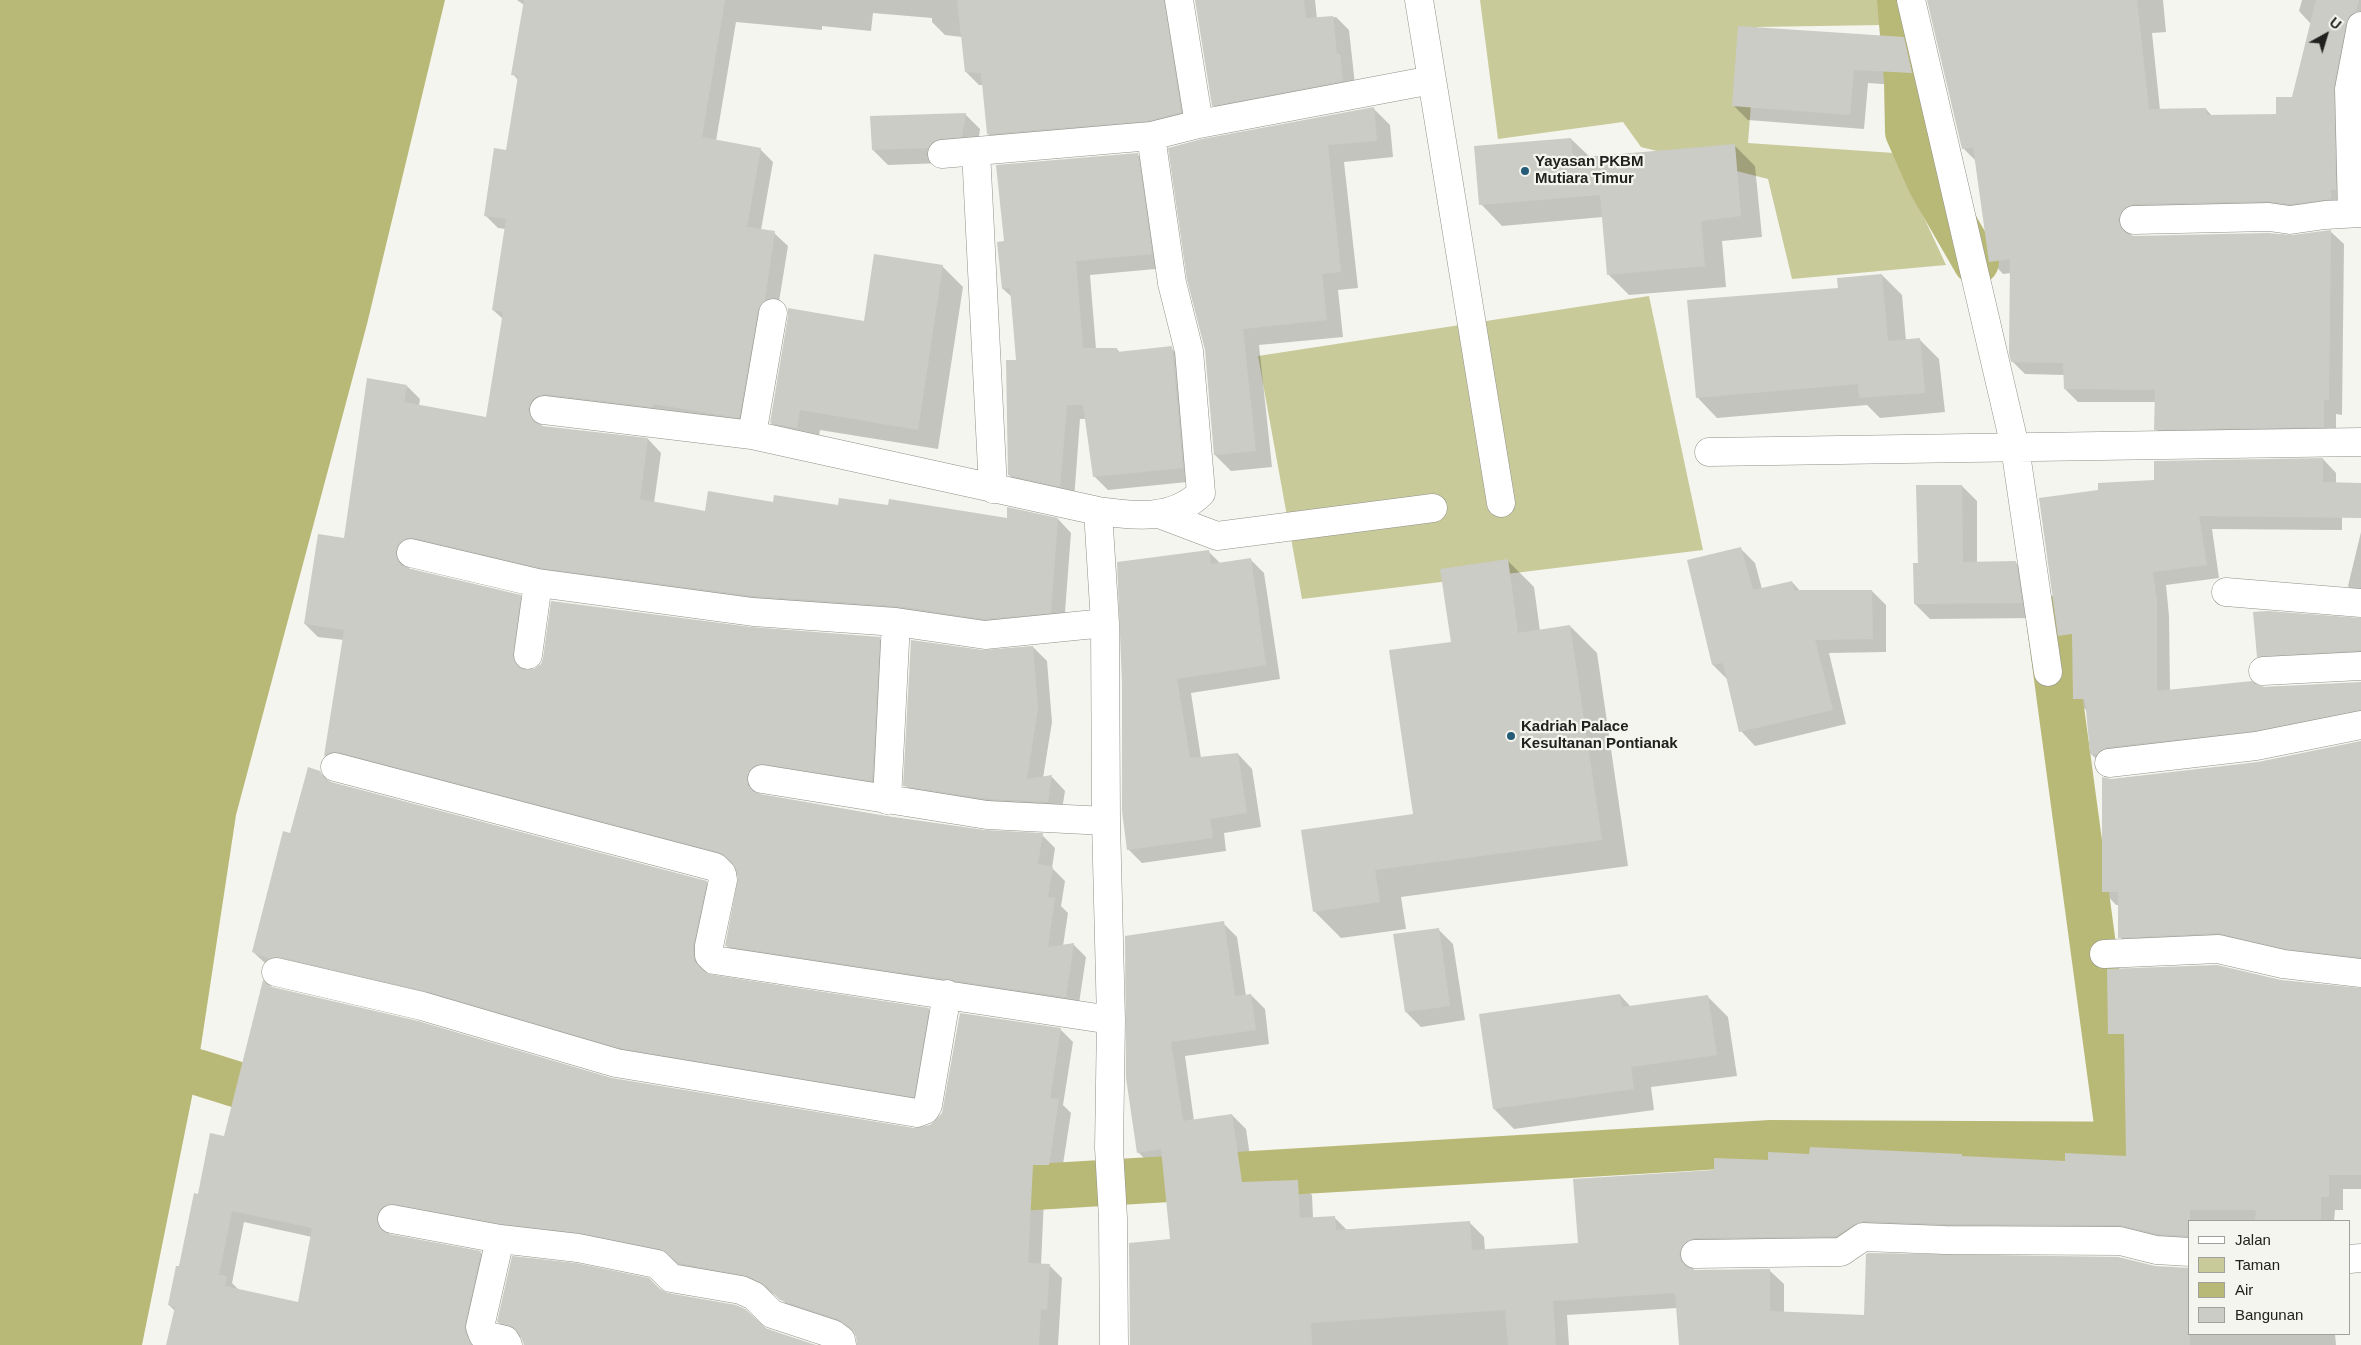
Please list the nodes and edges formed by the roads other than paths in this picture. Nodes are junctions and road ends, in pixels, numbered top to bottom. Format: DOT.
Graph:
graph roads {
  1 [pos="1179,0"];
  2 [pos="1419,0"];
  3 [pos="1911,0"];
  4 [pos="2361,26"];
  5 [pos="1432,80"];
  6 [pos="1199,124"];
  7 [pos="1151,136"];
  8 [pos="976,151"];
  9 [pos="942,154"];
  10 [pos="2356,213"];
  11 [pos="2134,220"];
  12 [pos="773,313"];
  13 [pos="544,410"];
  14 [pos="752,435"];
  15 [pos="2361,442"];
  16 [pos="2015,447"];
  17 [pos="1710,452"];
  18 [pos="993,489"];
  19 [pos="1502,503"];
  20 [pos="1433,508"];
  21 [pos="1098,511"];
  22 [pos="1159,514"];
  23 [pos="411,554"];
  24 [pos="538,583"];
  25 [pos="2226,592"];
  26 [pos="2361,603"];
  27 [pos="896,622"];
  28 [pos="1105,623"];
  29 [pos="528,655"];
  30 [pos="2361,666"];
  31 [pos="2263,671"];
  32 [pos="2048,672"];
  33 [pos="2361,724"];
  34 [pos="2109,763"];
  35 [pos="336,767"];
  36 [pos="762,779"];
  37 [pos="887,800"];
  38 [pos="1106,821"];
  39 [pos="2104,954"];
  40 [pos="276,972"];
  41 [pos="2361,973"];
  42 [pos="947,994"];
  43 [pos="1111,1020"];
  44 [pos="392,1219"];
  45 [pos="500,1239"];
  46 [pos="2188,1252"];
  47 [pos="1694,1254"];
  48 [pos="508,1345"];
  49 [pos="842,1345"];
  50 [pos="1114,1345"];
  1 -- 6 [label="street"];
  2 -- 5 [label="street"];
  3 -- 16 [label="street"];
  4 -- 10 [label="street"];
  5 -- 6 [label="street"];
  5 -- 19 [label="street"];
  6 -- 7 [label="street"];
  7 -- 8 [label="street"];
  7 -- 22 [label="street"];
  8 -- 9 [label="street"];
  8 -- 18 [label="street"];
  10 -- 11 [label="street"];
  12 -- 14 [label="street"];
  13 -- 14 [label="street"];
  14 -- 18 [label="street"];
  15 -- 16 [label="street"];
  16 -- 17 [label="street"];
  16 -- 32 [label="street"];
  18 -- 21 [label="street"];
  20 -- 22 [label="street"];
  21 -- 22 [label="street"];
  21 -- 28 [label="street"];
  23 -- 24 [label="street"];
  24 -- 27 [label="street"];
  24 -- 29 [label="street"];
  25 -- 26 [label="street"];
  27 -- 28 [label="street"];
  27 -- 37 [label="street"];
  28 -- 38 [label="street"];
  30 -- 31 [label="street"];
  33 -- 34 [label="street"];
  35 -- 42 [label="street"];
  36 -- 37 [label="street"];
  37 -- 38 [label="street"];
  38 -- 43 [label="street"];
  39 -- 41 [label="street"];
  40 -- 42 [label="street"];
  42 -- 43 [label="street"];
  43 -- 50 [label="street"];
  44 -- 45 [label="street"];
  45 -- 48 [label="street"];
  45 -- 49 [label="street"];
  46 -- 47 [label="street"];
}
